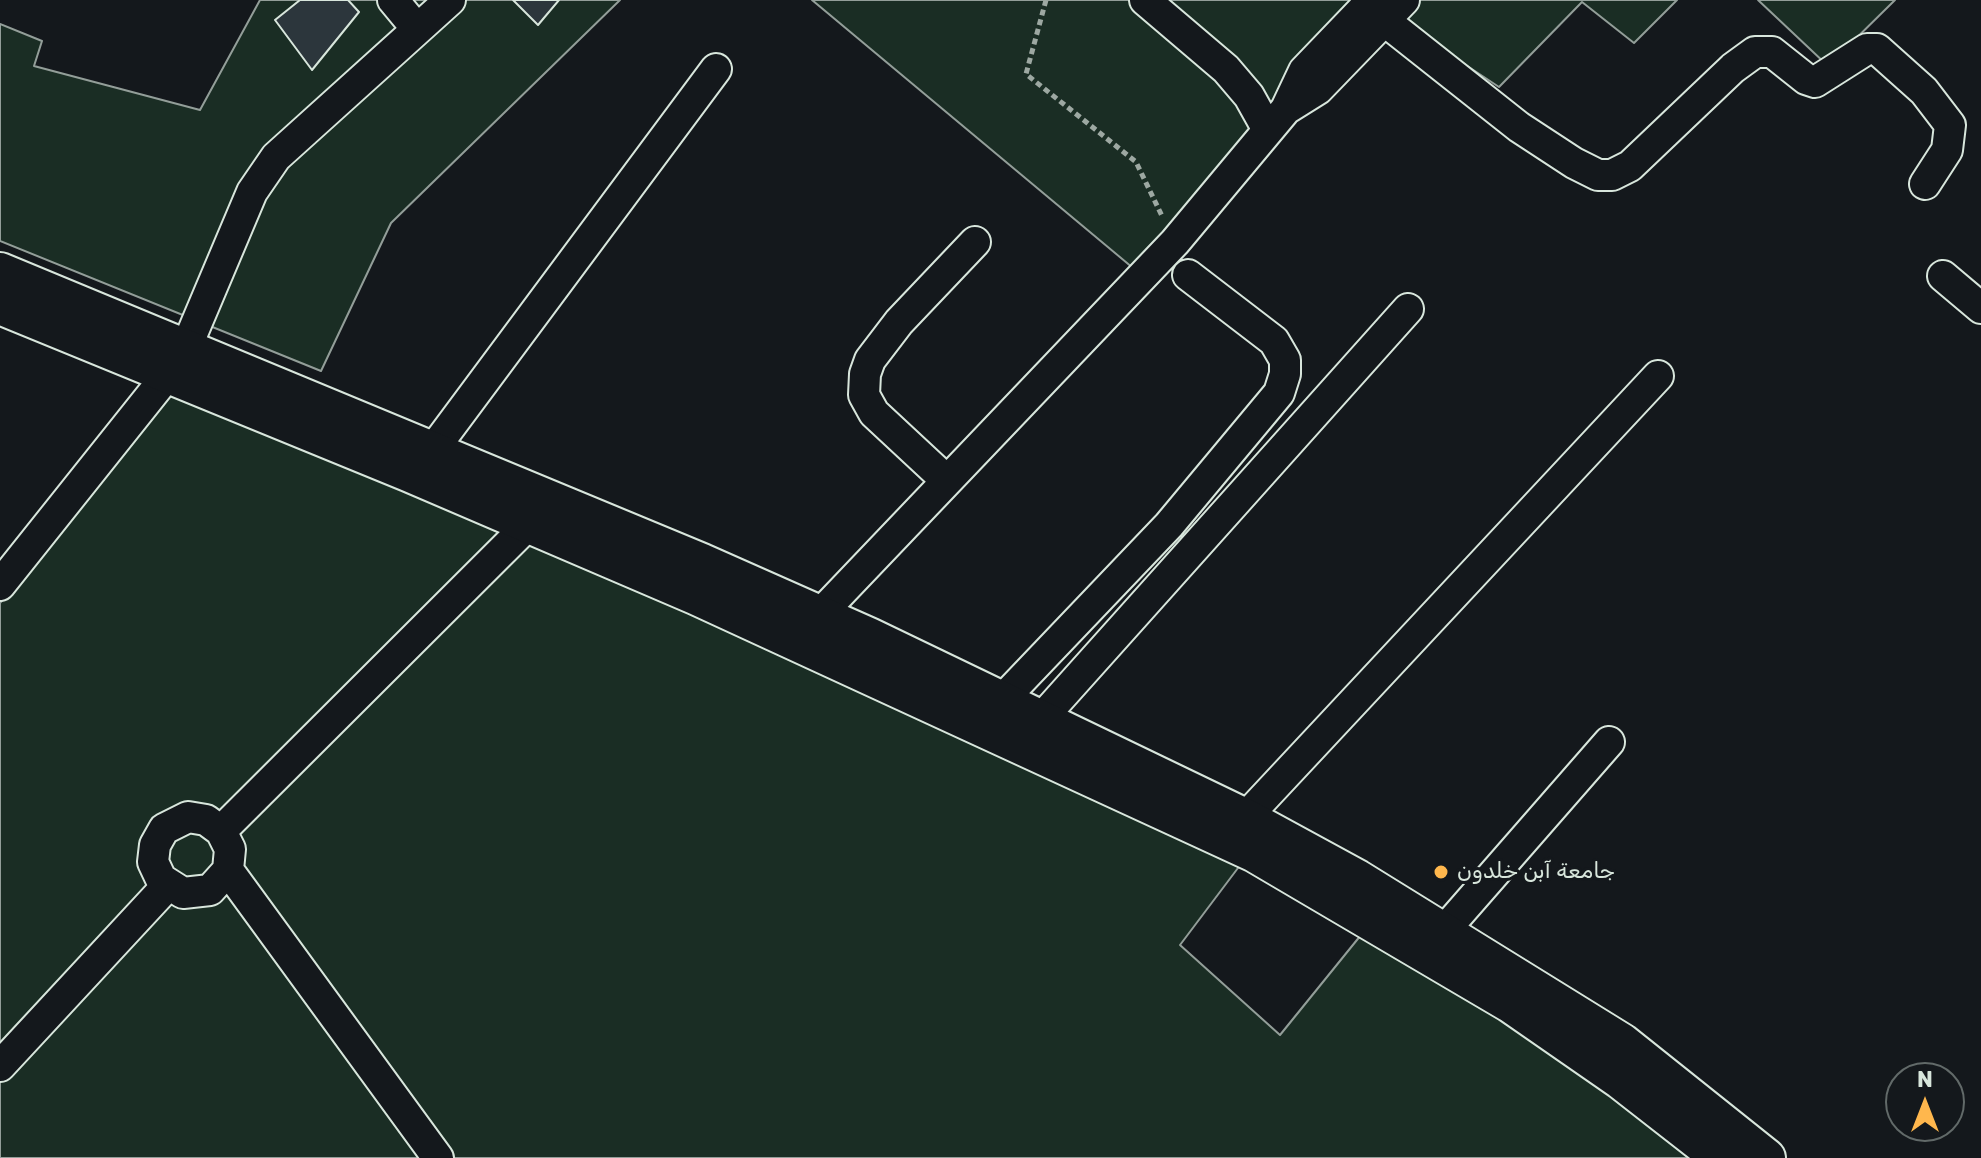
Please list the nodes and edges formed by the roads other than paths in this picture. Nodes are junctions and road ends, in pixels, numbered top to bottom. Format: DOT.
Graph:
graph roads {
  1 [pos="393,0"];
  2 [pos="450,0"];
  3 [pos="1145,0"];
  4 [pos="1382,7"];
  5 [pos="417,29"];
  6 [pos="716,69"];
  7 [pos="1277,119"];
  8 [pos="1925,184"];
  9 [pos="975,242"];
  10 [pos="0,272"];
  11 [pos="1188,275"];
  12 [pos="1943,276"];
  13 [pos="0,305"];
  14 [pos="1981,308"];
  15 [pos="1408,309"];
  16 [pos="178,360"];
  17 [pos="1658,376"];
  18 [pos="432,451"];
  19 [pos="946,480"];
  20 [pos="529,524"];
  21 [pos="0,585"];
  22 [pos="807,628"];
  23 [pos="1002,700"];
  24 [pos="1041,719"];
  25 [pos="1609,742"];
  26 [pos="1245,818"];
  27 [pos="221,831"];
  28 [pos="228,870"];
  29 [pos="167,886"];
  30 [pos="1443,932"];
  31 [pos="0,1066"];
  32 [pos="438,1158"];
  33 [pos="1721,1158"];
  34 [pos="1766,1158"];
  1 -- 5 [label="street"];
  2 -- 5 [label="street"];
  3 -- 7 [label="street"];
  4 -- 7 [label="street"];
  4 -- 8 [label="street"];
  5 -- 16 [label="street"];
  6 -- 18 [label="street"];
  7 -- 19 [label="street"];
  9 -- 19 [label="street"];
  10 -- 16 [label="main road"];
  11 -- 23 [label="street"];
  12 -- 14 [label="street"];
  13 -- 16 [label="main road"];
  15 -- 24 [label="street"];
  16 -- 18 [label="main road"];
  16 -- 20 [label="main road"];
  16 -- 21 [label="street"];
  17 -- 26 [label="street"];
  18 -- 22 [label="main road"];
  19 -- 22 [label="street"];
  20 -- 22 [label="main road"];
  20 -- 27 [label="street"];
  22 -- 23 [label="main road"];
  22 -- 33 [label="main road"];
  23 -- 24 [label="main road"];
  24 -- 26 [label="main road"];
  25 -- 30 [label="street"];
  26 -- 30 [label="main road"];
  27 -- 28 [label="street"];
  27 -- 29 [label="street"];
  28 -- 29 [label="street"];
  28 -- 32 [label="street"];
  29 -- 31 [label="street"];
  30 -- 34 [label="main road"];
}
